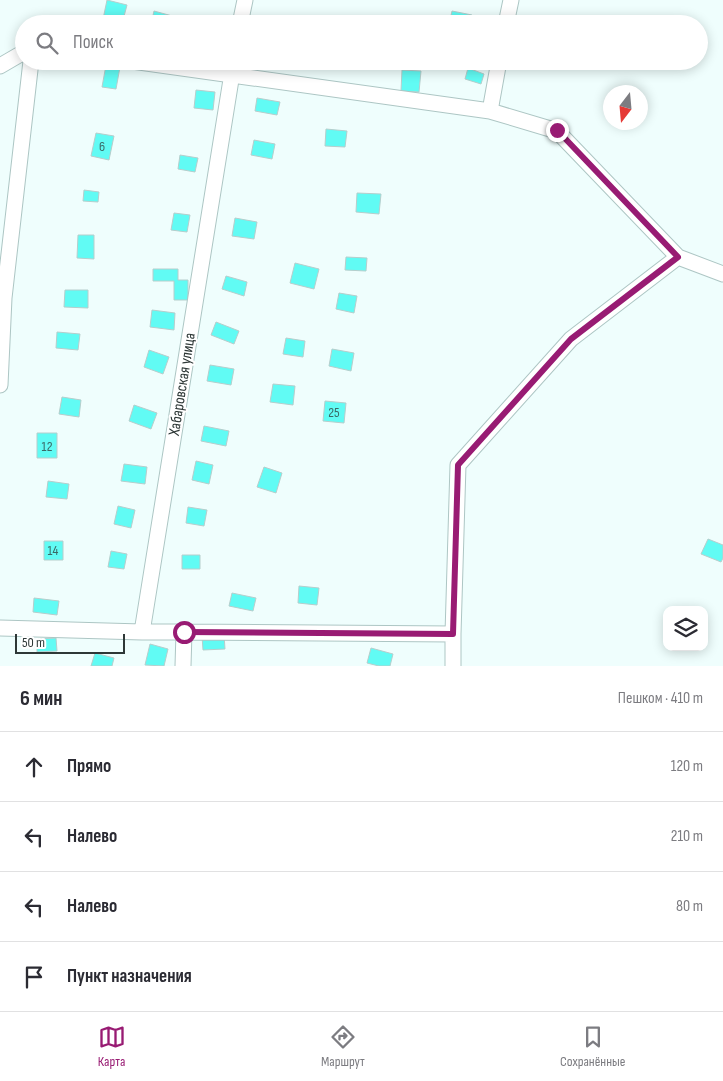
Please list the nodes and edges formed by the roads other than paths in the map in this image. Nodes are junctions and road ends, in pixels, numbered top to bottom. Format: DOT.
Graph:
graph roads {
  1 [pos="244,0"];
  2 [pos="510,0"];
  3 [pos="242,15"];
  4 [pos="508,15"];
  5 [pos="15,57"];
  6 [pos="0,66"];
  7 [pos="30,70"];
  8 [pos="232,70"];
  9 [pos="244,70"];
  10 [pos="497,70"];
  11 [pos="490,111"];
  12 [pos="678,257"];
  13 [pos="723,274"];
  14 [pos="0,384"];
  15 [pos="0,628"];
  16 [pos="142,632"];
  17 [pos="184,632"];
  18 [pos="453,634"];
  19 [pos="182,666"];
  20 [pos="453,666"];
  1 -- 3 [label="street"];
  2 -- 4 [label="street"];
  5 -- 6 [label="street"];
  7 -- 14 [label="street"];
  8 -- 16 [label="street, Хабаровская улица"];
  9 -- 11 [label="street"];
  10 -- 11 [label="street"];
  11 -- 12 [label="street"];
  12 -- 13 [label="street"];
  12 -- 18 [label="street"];
  15 -- 16 [label="street"];
  16 -- 17 [label="street"];
  17 -- 18 [label="street"];
  17 -- 19 [label="street"];
  18 -- 20 [label="street"];
}
